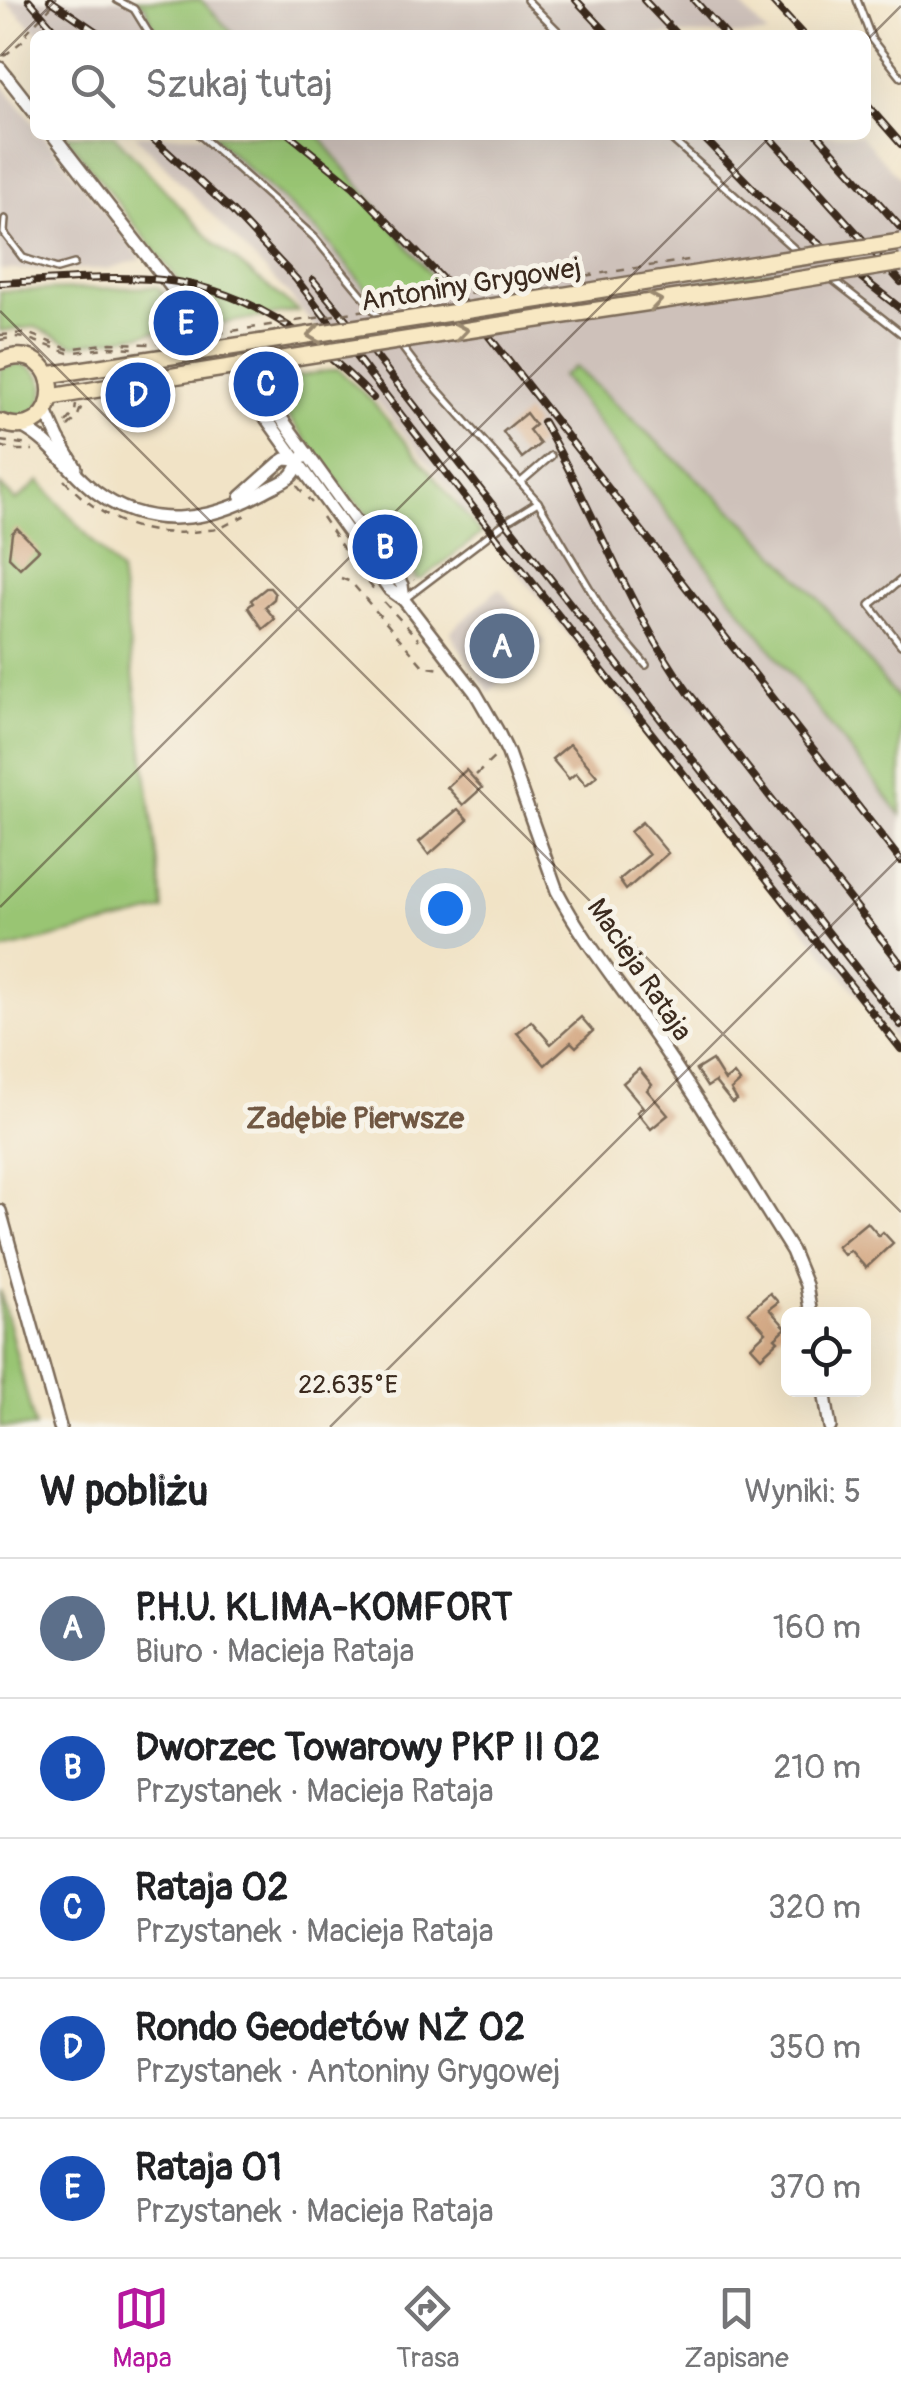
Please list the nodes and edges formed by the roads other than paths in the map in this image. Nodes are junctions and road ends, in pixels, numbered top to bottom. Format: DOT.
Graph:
graph roads {
  1 [pos="118,0"];
  2 [pos="526,0"];
  3 [pos="857,0"];
  4 [pos="147,30"];
  5 [pos="557,30"];
  6 [pos="868,30"];
  7 [pos="871,37"];
  8 [pos="0,68"];
  9 [pos="901,77"];
  10 [pos="30,107"];
  11 [pos="57,140"];
  12 [pos="206,140"];
  13 [pos="673,140"];
  14 [pos="5,218"];
  15 [pos="901,242"];
  16 [pos="901,263"];
  17 [pos="74,264"];
  18 [pos="901,332"];
  19 [pos="0,361"];
  20 [pos="48,374"];
  21 [pos="49,404"];
  22 [pos="0,422"];
  23 [pos="21,426"];
  24 [pos="550,456"];
  25 [pos="302,457"];
  26 [pos="520,482"];
  27 [pos="87,484"];
  28 [pos="538,502"];
  29 [pos="901,580"];
  30 [pos="404,600"];
  31 [pos="901,645"];
  32 [pos="646,665"];
  33 [pos="0,1211"];
  34 [pos="810,1307"];
  35 [pos="825,1397"];
  36 [pos="60,1427"];
  37 [pos="830,1427"];
  1 -- 4 [label="lane"];
  2 -- 5 [label="lane"];
  3 -- 6 [label="lane"];
  7 -- 9 [label="lane"];
  8 -- 10 [label="street"];
  11 -- 25 [label="street, Macieja Rataja"];
  12 -- 26 [label="lane"];
  13 -- 18 [label="lane"];
  14 -- 17 [label="lane"];
  15 -- 20 [label="street, Antoniny Grygowej, one-way, bridge"];
  21 -- 16 [label="street, Antoniny Grygowej, one-way, bridge"];
  19 -- 20 [label="street"];
  20 -- 21 [label="street"];
  21 -- 23 [label="street"];
  21 -- 27 [label="street"];
  22 -- 23 [label="street"];
  23 -- 27 [label="street"];
  24 -- 26 [label="lane"];
  25 -- 27 [label="street"];
  25 -- 30 [label="street, Macieja Rataja"];
  26 -- 28 [label="lane"];
  28 -- 30 [label="lane"];
  28 -- 32 [label="lane"];
  29 -- 31 [label="lane"];
  30 -- 34 [label="street, Macieja Rataja"];
  33 -- 36 [label="street"];
  35 -- 37 [label="street"];
}
